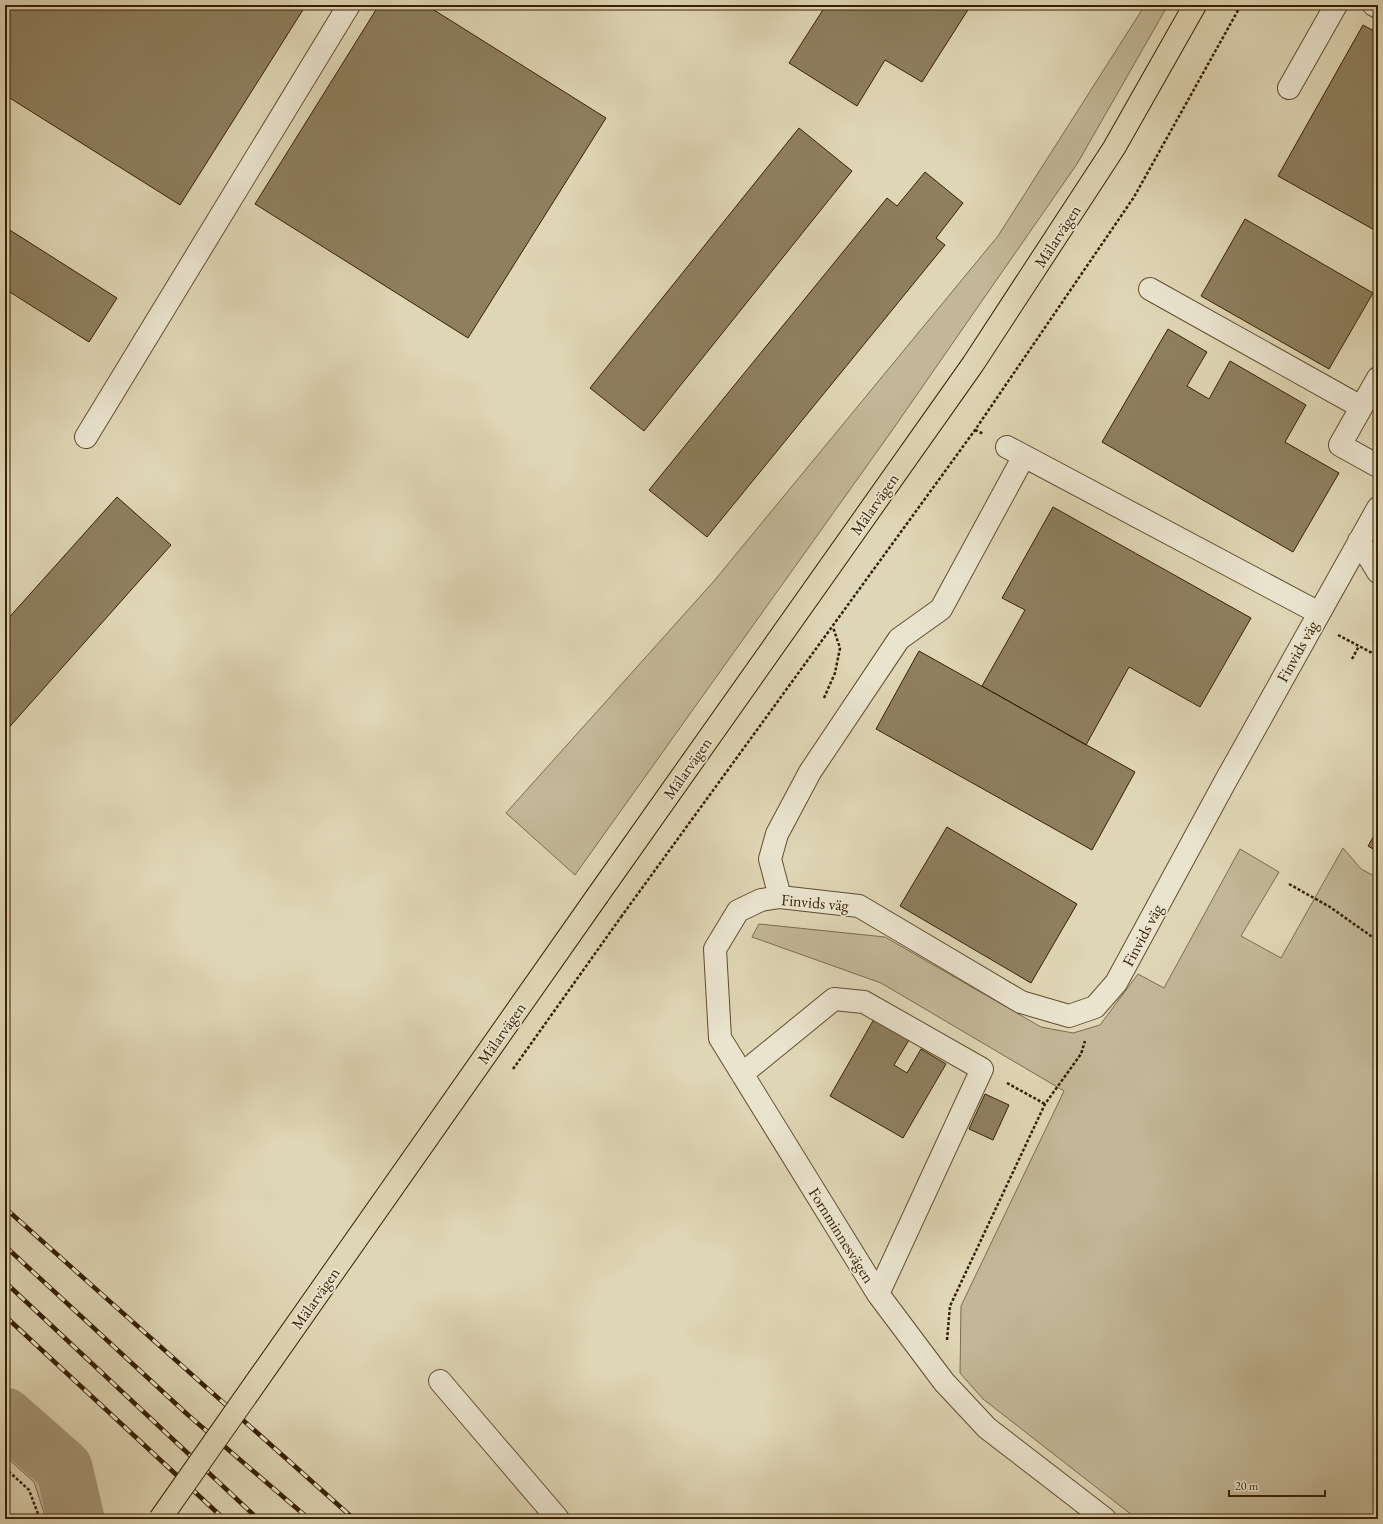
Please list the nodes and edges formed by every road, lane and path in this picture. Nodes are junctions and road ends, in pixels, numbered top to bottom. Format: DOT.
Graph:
graph roads {
  1 [pos="349,5"];
  2 [pos="1195,5"];
  3 [pos="1241,5"];
  4 [pos="1336,5"];
  5 [pos="1374,5"];
  6 [pos="1378,7"];
  7 [pos="1289,88"];
  8 [pos="1150,290"];
  9 [pos="1378,378"];
  10 [pos="1361,407"];
  11 [pos="86,437"];
  12 [pos="1378,466"];
  13 [pos="1378,508"];
  14 [pos="1359,541"];
  15 [pos="1378,572"];
  16 [pos="1316,617"];
  17 [pos="1359,646"];
  18 [pos="1378,656"];
  19 [pos="1352,659"];
  20 [pos="1289,884"];
  21 [pos="770,899"];
  22 [pos="621,917"];
  23 [pos="1378,940"];
  24 [pos="1095,1006"];
  25 [pos="982,1069"];
  26 [pos="742,1074"];
  27 [pos="1045,1104"];
  28 [pos="878,1294"];
  29 [pos="440,1381"];
  30 [pos="944,1382"];
  31 [pos="5,1468"];
  32 [pos="40,1519"];
  33 [pos="160,1519"];
  34 [pos="558,1519"];
  35 [pos="1105,1519"];
  1 -- 11 [label="street"];
  2 -- 33 [label="main road, Mälarvägen, bridge"];
  3 -- 22 [label="path"];
  4 -- 7 [label="street"];
  5 -- 6 [label="street"];
  8 -- 10 [label="street"];
  9 -- 10 [label="street"];
  10 -- 12 [label="street"];
  13 -- 14 [label="street, Finvids väg"];
  14 -- 15 [label="street"];
  14 -- 16 [label="street, Finvids väg"];
  16 -- 17 [label="path"];
  16 -- 21 [label="street"];
  16 -- 24 [label="street, Finvids väg"];
  17 -- 18 [label="path"];
  17 -- 19 [label="path"];
  20 -- 23 [label="path"];
  21 -- 24 [label="street, Finvids väg"];
  21 -- 26 [label="street, Fornminnesvägen"];
  24 -- 27 [label="path"];
  25 -- 26 [label="street"];
  25 -- 27 [label="path"];
  25 -- 28 [label="street"];
  26 -- 28 [label="street, Fornminnesvägen"];
  27 -- 30 [label="path"];
  28 -- 30 [label="street, Fornminnesvägen"];
  29 -- 34 [label="street"];
  30 -- 35 [label="street, Fornminnesvägen"];
  31 -- 32 [label="path"];
}
